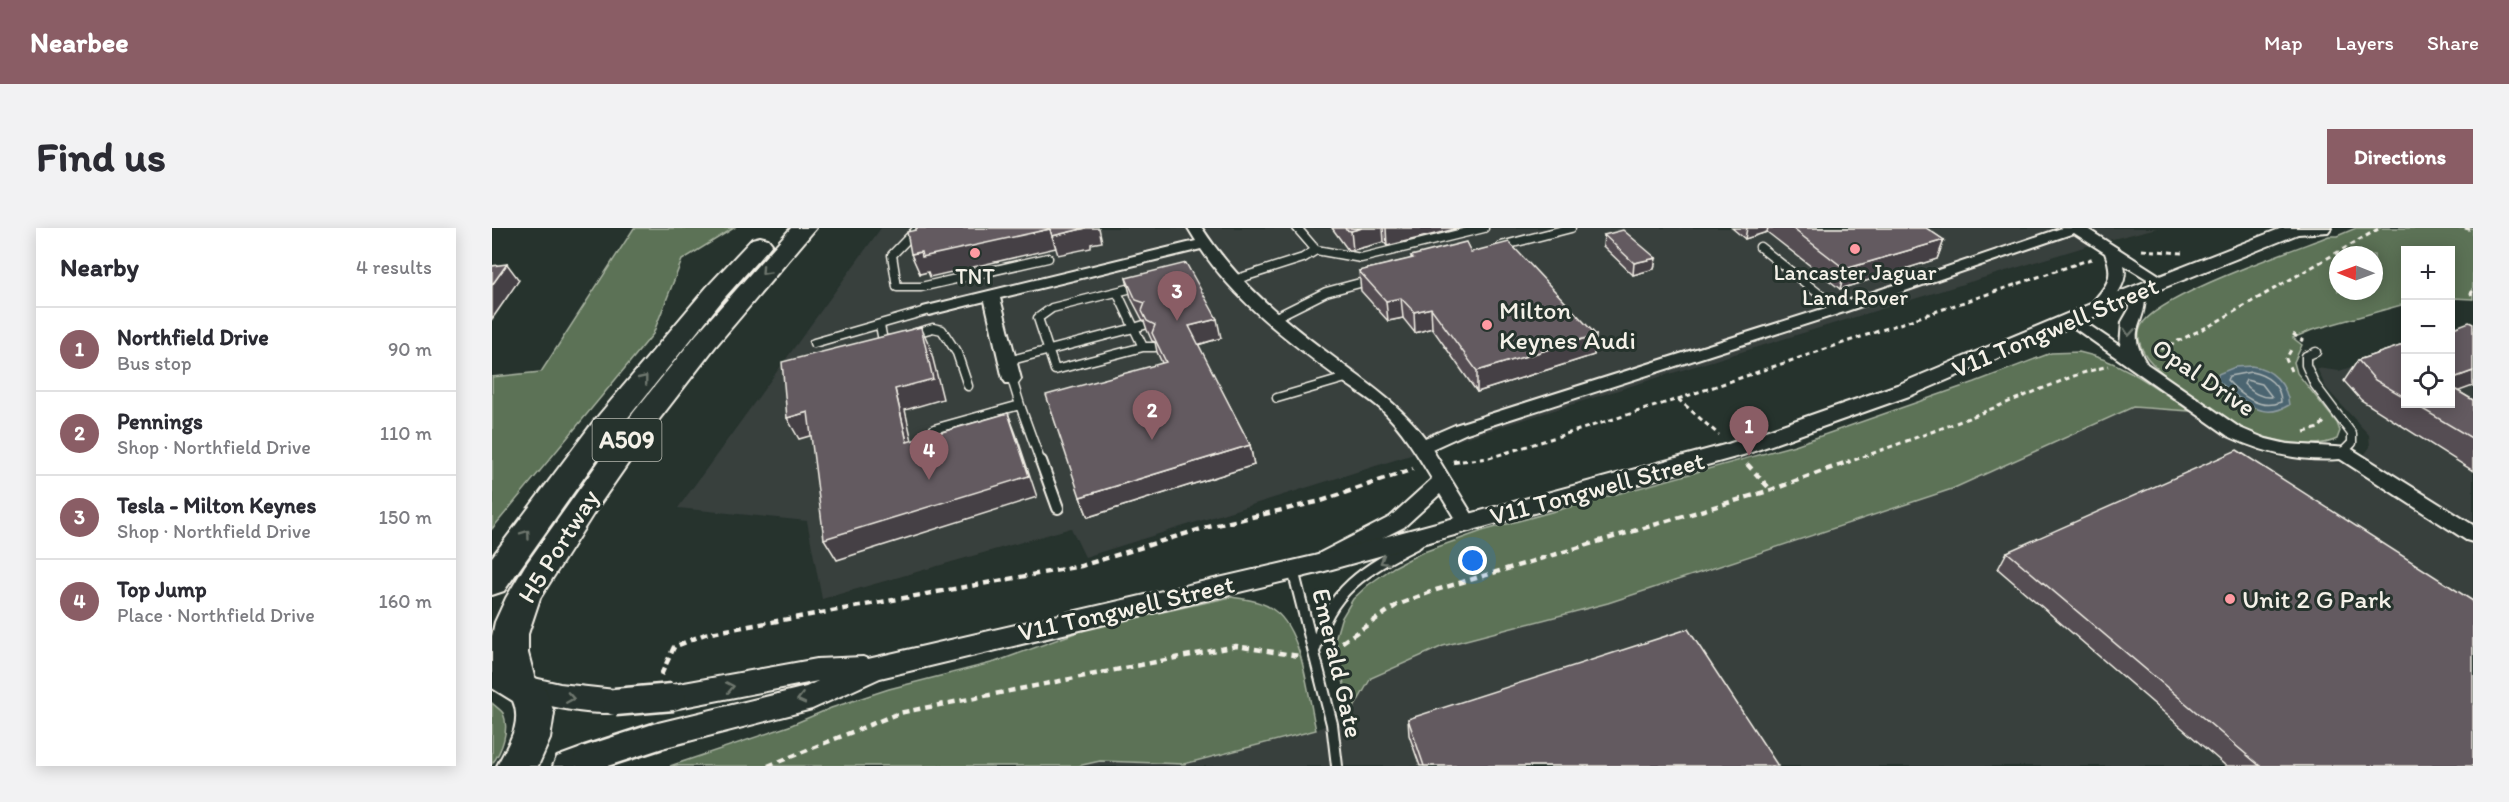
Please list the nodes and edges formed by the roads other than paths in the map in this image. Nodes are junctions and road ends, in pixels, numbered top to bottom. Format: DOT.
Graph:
graph roads {
  1 [pos="775,228"];
  2 [pos="804,228"];
  3 [pos="918,228"];
  4 [pos="1195,228"];
  5 [pos="1297,228"];
  6 [pos="1484,228"];
  7 [pos="1571,228"];
  8 [pos="2076,228"];
  9 [pos="2322,228"];
  10 [pos="2295,229"];
  11 [pos="1204,244"];
  12 [pos="1497,247"];
  13 [pos="1760,247"];
  14 [pos="1316,250"];
  15 [pos="2112,252"];
  16 [pos="1048,258"];
  17 [pos="1383,277"];
  18 [pos="1234,280"];
  19 [pos="2162,282"];
  20 [pos="1146,285"];
  21 [pos="1117,292"];
  22 [pos="2137,292"];
  23 [pos="992,296"];
  24 [pos="1838,309"];
  25 [pos="929,310"];
  26 [pos="2094,311"];
  27 [pos="1272,319"];
  28 [pos="2071,320"];
  29 [pos="880,325"];
  30 [pos="1146,329"];
  31 [pos="1135,331"];
  32 [pos="906,336"];
  33 [pos="897,339"];
  34 [pos="814,343"];
  35 [pos="1048,350"];
  36 [pos="2316,352"];
  37 [pos="1008,361"];
  38 [pos="2136,363"];
  39 [pos="1349,378"];
  40 [pos="1012,379"];
  41 [pos="968,386"];
  42 [pos="1277,398"];
  43 [pos="1020,405"];
  44 [pos="934,429"];
  45 [pos="1422,446"];
  46 [pos="2343,452"];
  47 [pos="1437,472"];
  48 [pos="1058,508"];
  49 [pos="1468,524"];
  50 [pos="1436,534"];
  51 [pos="2473,535"];
  52 [pos="1304,567"];
  53 [pos="492,582"];
  54 [pos="1315,652"];
  55 [pos="874,668"];
  56 [pos="512,682"];
  57 [pos="577,763"];
  58 [pos="516,766"];
  59 [pos="1337,766"];
  53 -- 1 [label="main road, H5 Portway / A509, one-way"];
  2 -- 56 [label="main road, H5 Portway / A509, one-way"];
  3 -- 16 [label="lane"];
  4 -- 11 [label="street"];
  5 -- 14 [label="lane"];
  6 -- 14 [label="lane"];
  7 -- 12 [label="lane"];
  8 -- 15 [label="street"];
  8 -- 24 [label="street"];
  9 -- 10 [label="street, V11 Tongwell Street"];
  10 -- 19 [label="street, V11 Tongwell Street"];
  11 -- 18 [label="street"];
  11 -- 23 [label="street"];
  13 -- 24 [label="lane"];
  14 -- 18 [label="lane"];
  15 -- 19 [label="street"];
  15 -- 26 [label="street"];
  17 -- 27 [label="lane"];
  18 -- 27 [label="street"];
  19 -- 22 [label="street, V11 Tongwell Street"];
  20 -- 21 [label="lane"];
  21 -- 31 [label="lane"];
  21 -- 35 [label="lane"];
  22 -- 26 [label="street, V11 Tongwell Street"];
  22 -- 38 [label="street, one-way"];
  23 -- 25 [label="street"];
  23 -- 37 [label="street"];
  24 -- 45 [label="street"];
  25 -- 29 [label="lane"];
  26 -- 28 [label="street, V11 Tongwell Street"];
  27 -- 39 [label="street"];
  28 -- 38 [label="street, Opal Drive"];
  28 -- 49 [label="street, V11 Tongwell Street"];
  29 -- 33 [label="lane"];
  29 -- 34 [label="lane"];
  30 -- 31 [label="lane"];
  30 -- 31 [label="lane"];
  30 -- 31 [label="lane"];
  31 -- 35 [label="lane"];
  31 -- 35 [label="lane"];
  32 -- 41 [label="lane"];
  35 -- 37 [label="lane"];
  36 -- 46 [label="lane"];
  37 -- 40 [label="street"];
  38 -- 46 [label="street, Opal Drive"];
  39 -- 42 [label="lane"];
  39 -- 45 [label="street"];
  40 -- 43 [label="lane"];
  43 -- 44 [label="lane"];
  43 -- 48 [label="lane"];
  45 -- 47 [label="street"];
  46 -- 51 [label="street"];
  47 -- 49 [label="street"];
  47 -- 52 [label="street"];
  49 -- 50 [label="street, V11 Tongwell Street"];
  50 -- 52 [label="street, V11 Tongwell Street"];
  50 -- 54 [label="lane, one-way"];
  52 -- 54 [label="lane, Emerald Gate"];
  52 -- 55 [label="street, V11 Tongwell Street"];
  54 -- 59 [label="lane, Emerald Gate"];
  56 -- 55 [label="street, V11 Tongwell Street, one-way, bridge"];
  55 -- 57 [label="street, V11 Tongwell Street, one-way, bridge"];
  56 -- 58 [label="main road, A509"];
}
